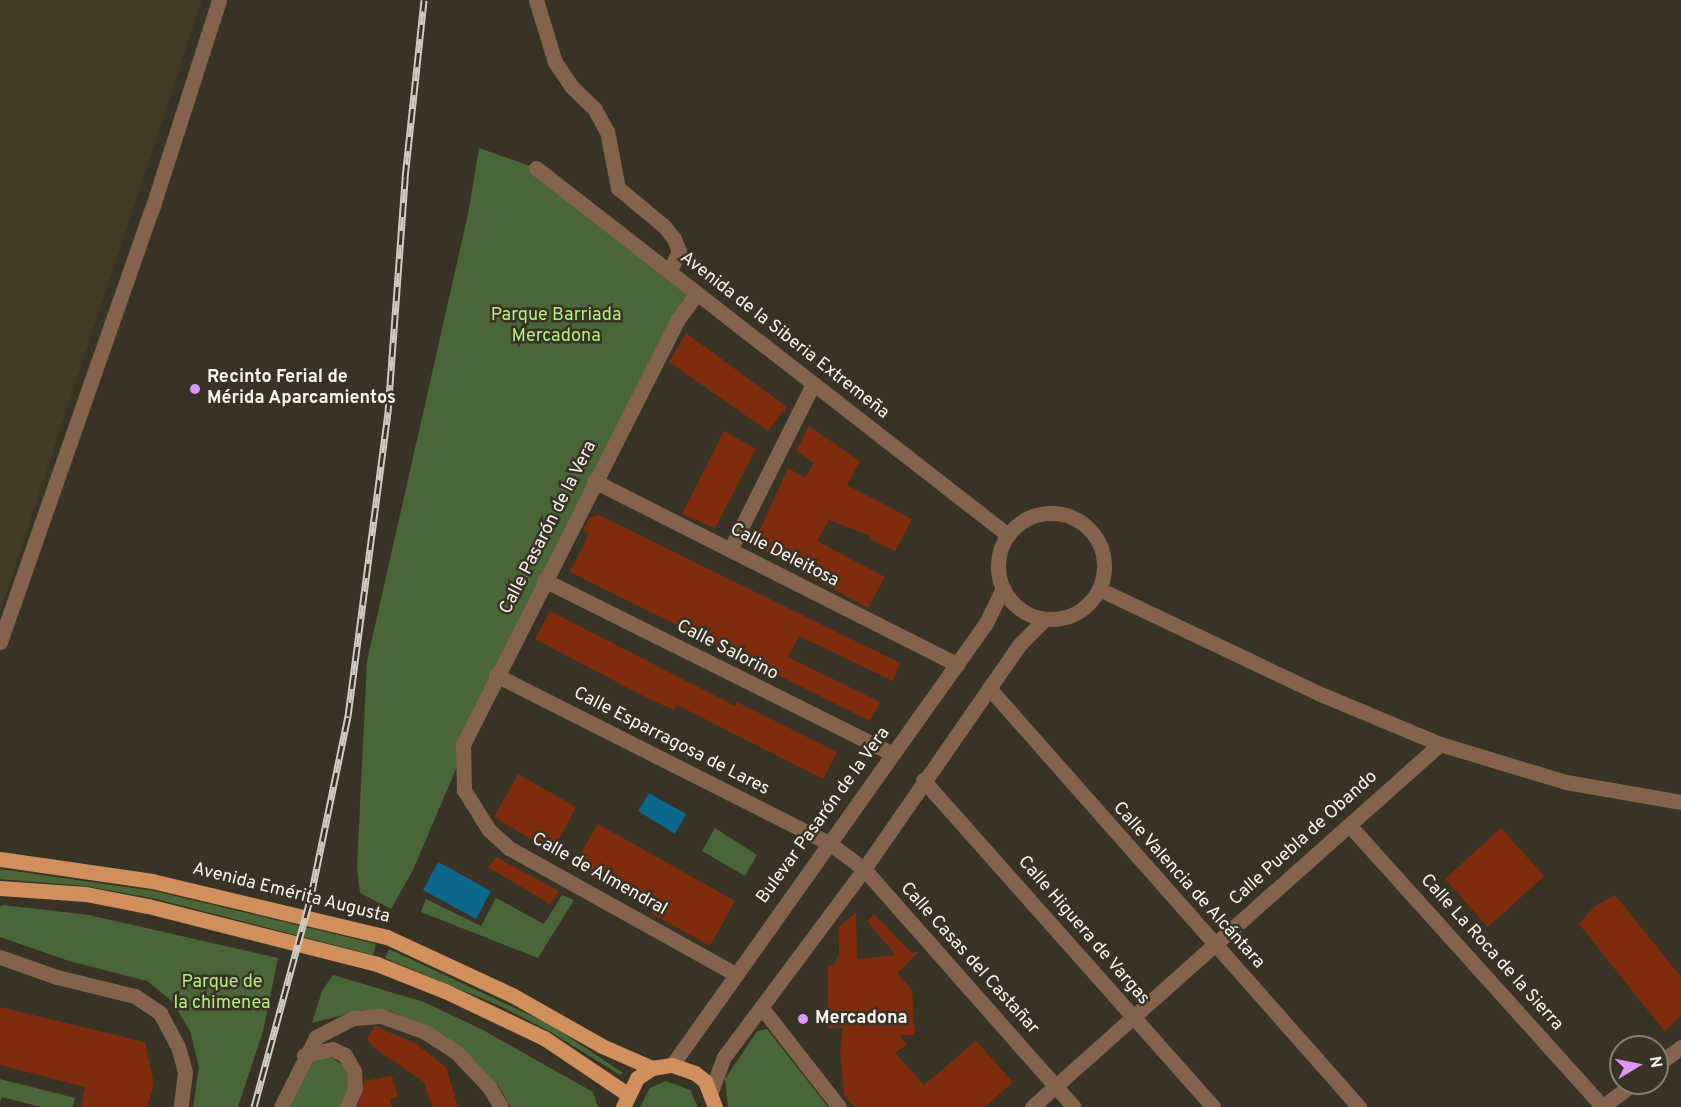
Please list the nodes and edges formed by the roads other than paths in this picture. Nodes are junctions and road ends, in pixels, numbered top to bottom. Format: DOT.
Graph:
graph roads {
  1 [pos="219,0"];
  2 [pos="536,0"];
  3 [pos="536,168"];
  4 [pos="669,272"];
  5 [pos="697,293"];
  6 [pos="813,384"];
  7 [pos="594,481"];
  8 [pos="1008,535"];
  9 [pos="730,550"];
  10 [pos="544,580"];
  11 [pos="1002,588"];
  12 [pos="1099,589"];
  13 [pos="1046,619"];
  14 [pos="0,642"];
  15 [pos="957,664"];
  16 [pos="496,675"];
  17 [pos="989,688"];
  18 [pos="1440,744"];
  19 [pos="893,754"];
  20 [pos="923,780"];
  21 [pos="464,790"];
  22 [pos="1681,802"];
  23 [pos="1350,825"];
  24 [pos="829,843"];
  25 [pos="0,859"];
  26 [pos="864,869"];
  27 [pos="0,888"];
  28 [pos="1214,945"];
  29 [pos="0,957"];
  30 [pos="734,973"];
  31 [pos="762,1008"];
  32 [pos="1134,1017"];
  33 [pos="304,1055"];
  34 [pos="672,1065"];
  35 [pos="652,1068"];
  36 [pos="1056,1086"];
  37 [pos="1618,1095"];
  38 [pos="625,1100"];
  39 [pos="713,1100"];
  40 [pos="181,1107"];
  41 [pos="281,1107"];
  42 [pos="347,1107"];
  43 [pos="501,1107"];
  44 [pos="840,1107"];
  45 [pos="1032,1107"];
  46 [pos="1074,1107"];
  47 [pos="1214,1107"];
  48 [pos="1359,1107"];
  49 [pos="1603,1107"];
  1 -- 14 [label="street"];
  2 -- 4 [label="street"];
  3 -- 4 [label="street, Avenida de la Siberia Extremeña"];
  4 -- 5 [label="street, Avenida de la Siberia Extremeña"];
  5 -- 6 [label="street, Avenida de la Siberia Extremeña"];
  5 -- 7 [label="street, Calle Pasarón de la Vera"];
  6 -- 8 [label="street, Avenida de la Siberia Extremeña"];
  6 -- 9 [label="street"];
  7 -- 9 [label="street, Calle Deleitosa"];
  7 -- 10 [label="street, Calle Pasarón de la Vera"];
  8 -- 11 [label="street"];
  8 -- 12 [label="street"];
  9 -- 15 [label="street, Calle Deleitosa"];
  10 -- 16 [label="street, Calle Pasarón de la Vera"];
  10 -- 19 [label="street, Calle Salorino"];
  11 -- 13 [label="street"];
  11 -- 15 [label="street, Bulevar Pasarón de la Vera"];
  12 -- 13 [label="street"];
  12 -- 18 [label="street"];
  13 -- 17 [label="street"];
  15 -- 19 [label="street, Bulevar Pasarón de la Vera"];
  16 -- 21 [label="street, Calle Pasarón de la Vera"];
  16 -- 24 [label="street, Calle Esparragosa de Lares"];
  17 -- 20 [label="street"];
  17 -- 28 [label="street, Calle Valencia de Alcántara"];
  18 -- 22 [label="street"];
  18 -- 23 [label="street, Calle Puebla de Obando"];
  19 -- 24 [label="street, Bulevar Pasarón de la Vera"];
  20 -- 26 [label="street"];
  20 -- 32 [label="street, Calle Higuera de Vargas"];
  21 -- 30 [label="street, Calle de Almendral"];
  23 -- 28 [label="street, Calle Puebla de Obando"];
  23 -- 49 [label="street, Calle La Roca de la Sierra"];
  24 -- 26 [label="street, Calle Casas del Castañar"];
  24 -- 30 [label="street, Bulevar Pasarón de la Vera"];
  25 -- 35 [label="main road, Avenida Emérita Augusta"];
  26 -- 31 [label="street"];
  26 -- 36 [label="street, Calle Casas del Castañar"];
  27 -- 38 [label="main road"];
  28 -- 32 [label="street, Calle Puebla de Obando"];
  28 -- 48 [label="street, Calle Valencia de Alcántara"];
  29 -- 40 [label="street"];
  30 -- 34 [label="street, Bulevar Pasarón de la Vera"];
  31 -- 39 [label="street"];
  31 -- 44 [label="street"];
  32 -- 36 [label="street, Calle Puebla de Obando"];
  32 -- 47 [label="street, Calle Higuera de Vargas"];
  33 -- 41 [label="street"];
  33 -- 42 [label="street"];
  33 -- 43 [label="street"];
  34 -- 35 [label="main road"];
  34 -- 39 [label="main road"];
  35 -- 38 [label="main road"];
  36 -- 45 [label="street, Calle Puebla de Obando"];
  36 -- 46 [label="street, Calle Casas del Castañar"];
  37 -- 49 [label="street"];
}
